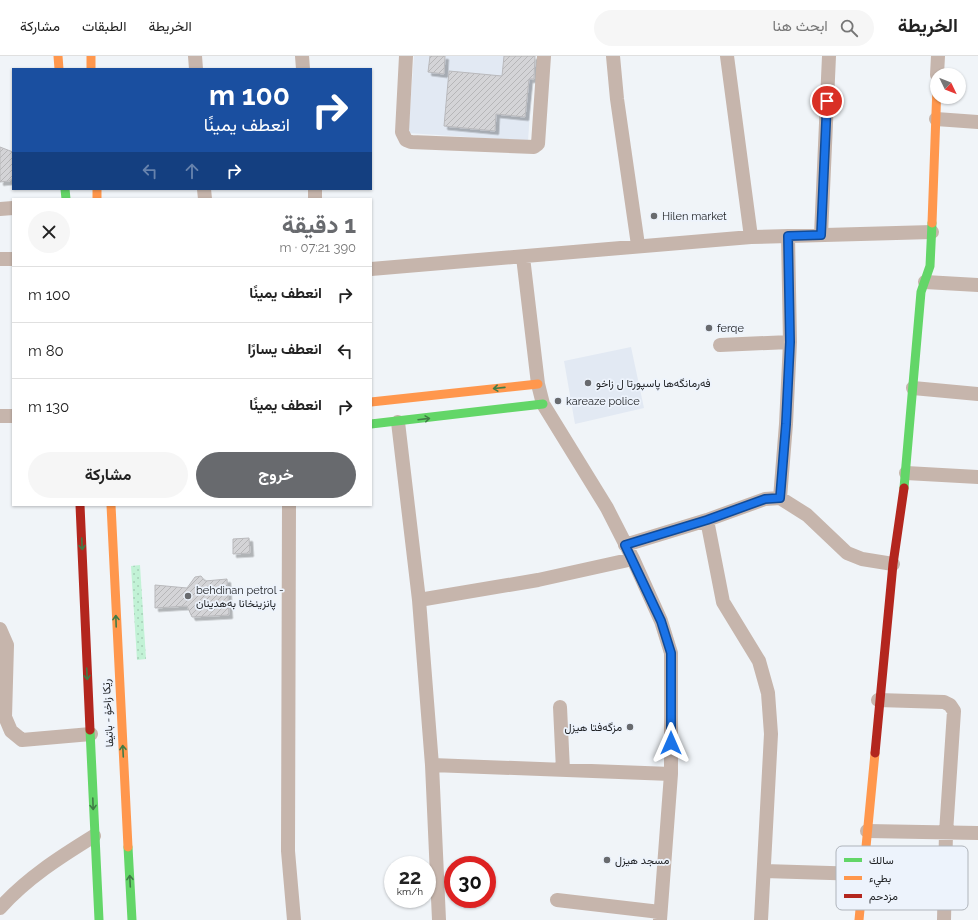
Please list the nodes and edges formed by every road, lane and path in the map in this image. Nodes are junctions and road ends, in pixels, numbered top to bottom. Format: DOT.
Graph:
graph roads {
  1 [pos="58,56"];
  2 [pos="91,56"];
  3 [pos="195,56"];
  4 [pos="302,56"];
  5 [pos="406,56"];
  6 [pos="544,56"];
  7 [pos="613,56"];
  8 [pos="728,56"];
  9 [pos="829,56"];
  10 [pos="938,56"];
  11 [pos="59,68"];
  12 [pos="91,68"];
  13 [pos="196,68"];
  14 [pos="303,68"];
  15 [pos="937,68"];
  16 [pos="936,104"];
  17 [pos="936,119"];
  18 [pos="978,122"];
  19 [pos="12,208"];
  20 [pos="0,209"];
  21 [pos="932,232"];
  22 [pos="821,235"];
  23 [pos="788,236"];
  24 [pos="751,237"];
  25 [pos="638,245"];
  26 [pos="523,258"];
  27 [pos="12,259"];
  28 [pos="0,260"];
  29 [pos="372,269"];
  30 [pos="925,282"];
  31 [pos="978,284"];
  32 [pos="790,342"];
  33 [pos="720,346"];
  34 [pos="538,384"];
  35 [pos="913,388"];
  36 [pos="978,394"];
  37 [pos="372,402"];
  38 [pos="543,404"];
  39 [pos="0,416"];
  40 [pos="12,416"];
  41 [pos="398,422"];
  42 [pos="372,424"];
  43 [pos="906,473"];
  44 [pos="978,477"];
  45 [pos="780,498"];
  46 [pos="80,506"];
  47 [pos="111,506"];
  48 [pos="289,506"];
  49 [pos="707,520"];
  50 [pos="625,545"];
  51 [pos="633,559"];
  52 [pos="892,564"];
  53 [pos="419,600"];
  54 [pos="0,629"];
  55 [pos="878,700"];
  56 [pos="560,707"];
  57 [pos="91,734"];
  58 [pos="432,765"];
  59 [pos="563,770"];
  60 [pos="671,774"];
  61 [pos="867,831"];
  62 [pos="946,833"];
  63 [pos="978,833"];
  64 [pos="94,836"];
  65 [pos="866,846"];
  66 [pos="946,846"];
  67 [pos="764,871"];
  68 [pos="836,873"];
  69 [pos="557,900"];
  70 [pos="0,908"];
  71 [pos="860,910"];
  72 [pos="944,910"];
  73 [pos="660,916"];
  74 [pos="99,920"];
  75 [pos="132,920"];
  76 [pos="294,920"];
  77 [pos="439,920"];
  78 [pos="761,920"];
  79 [pos="859,920"];
  80 [pos="944,920"];
  1 -- 11 [label="main road"];
  2 -- 12 [label="main road"];
  3 -- 13 [label="street"];
  4 -- 14 [label="street"];
  5 -- 6 [label="street"];
  7 -- 25 [label="street"];
  8 -- 24 [label="street"];
  9 -- 22 [label="street"];
  10 -- 15 [label="street"];
  16 -- 17 [label="main road"];
  17 -- 18 [label="street"];
  17 -- 21 [label="main road"];
  19 -- 20 [label="street"];
  21 -- 22 [label="street"];
  21 -- 30 [label="main road"];
  22 -- 23 [label="street"];
  23 -- 24 [label="street"];
  23 -- 32 [label="street"];
  24 -- 25 [label="street"];
  25 -- 26 [label="street"];
  26 -- 29 [label="street"];
  26 -- 34 [label="street"];
  27 -- 28 [label="street"];
  30 -- 31 [label="street"];
  30 -- 35 [label="main road"];
  32 -- 33 [label="street"];
  32 -- 45 [label="street"];
  34 -- 37 [label="main road, one-way"];
  34 -- 38 [label="street"];
  35 -- 36 [label="street"];
  35 -- 43 [label="main road"];
  41 -- 38 [label="main road, one-way"];
  38 -- 50 [label="street"];
  39 -- 40 [label="street"];
  41 -- 42 [label="main road"];
  41 -- 53 [label="street"];
  43 -- 44 [label="street"];
  43 -- 52 [label="main road"];
  45 -- 49 [label="street"];
  45 -- 52 [label="street"];
  46 -- 57 [label="main road, رێکا زاخۆ - باتیفا, one-way"];
  75 -- 47 [label="main road, رێکا زاخۆ - باتیفا, one-way"];
  48 -- 76 [label="street"];
  49 -- 50 [label="street"];
  49 -- 67 [label="street"];
  50 -- 51 [label="street"];
  51 -- 53 [label="street"];
  51 -- 60 [label="street"];
  52 -- 55 [label="main road"];
  53 -- 58 [label="street"];
  54 -- 57 [label="street"];
  55 -- 61 [label="main road"];
  55 -- 62 [label="street"];
  56 -- 59 [label="street"];
  57 -- 64 [label="main road, رێکا زاخۆ - باتیفا, one-way"];
  58 -- 59 [label="street"];
  58 -- 77 [label="street"];
  59 -- 60 [label="street"];
  60 -- 73 [label="street"];
  61 -- 62 [label="street"];
  61 -- 65 [label="main road"];
  62 -- 63 [label="street"];
  62 -- 66 [label="street"];
  64 -- 70 [label="street"];
  64 -- 74 [label="main road, رێکا زاخۆ - باتیفا"];
  67 -- 68 [label="street"];
  67 -- 78 [label="street"];
  69 -- 73 [label="street"];
  71 -- 79 [label="main road"];
  72 -- 80 [label="street"];
}
